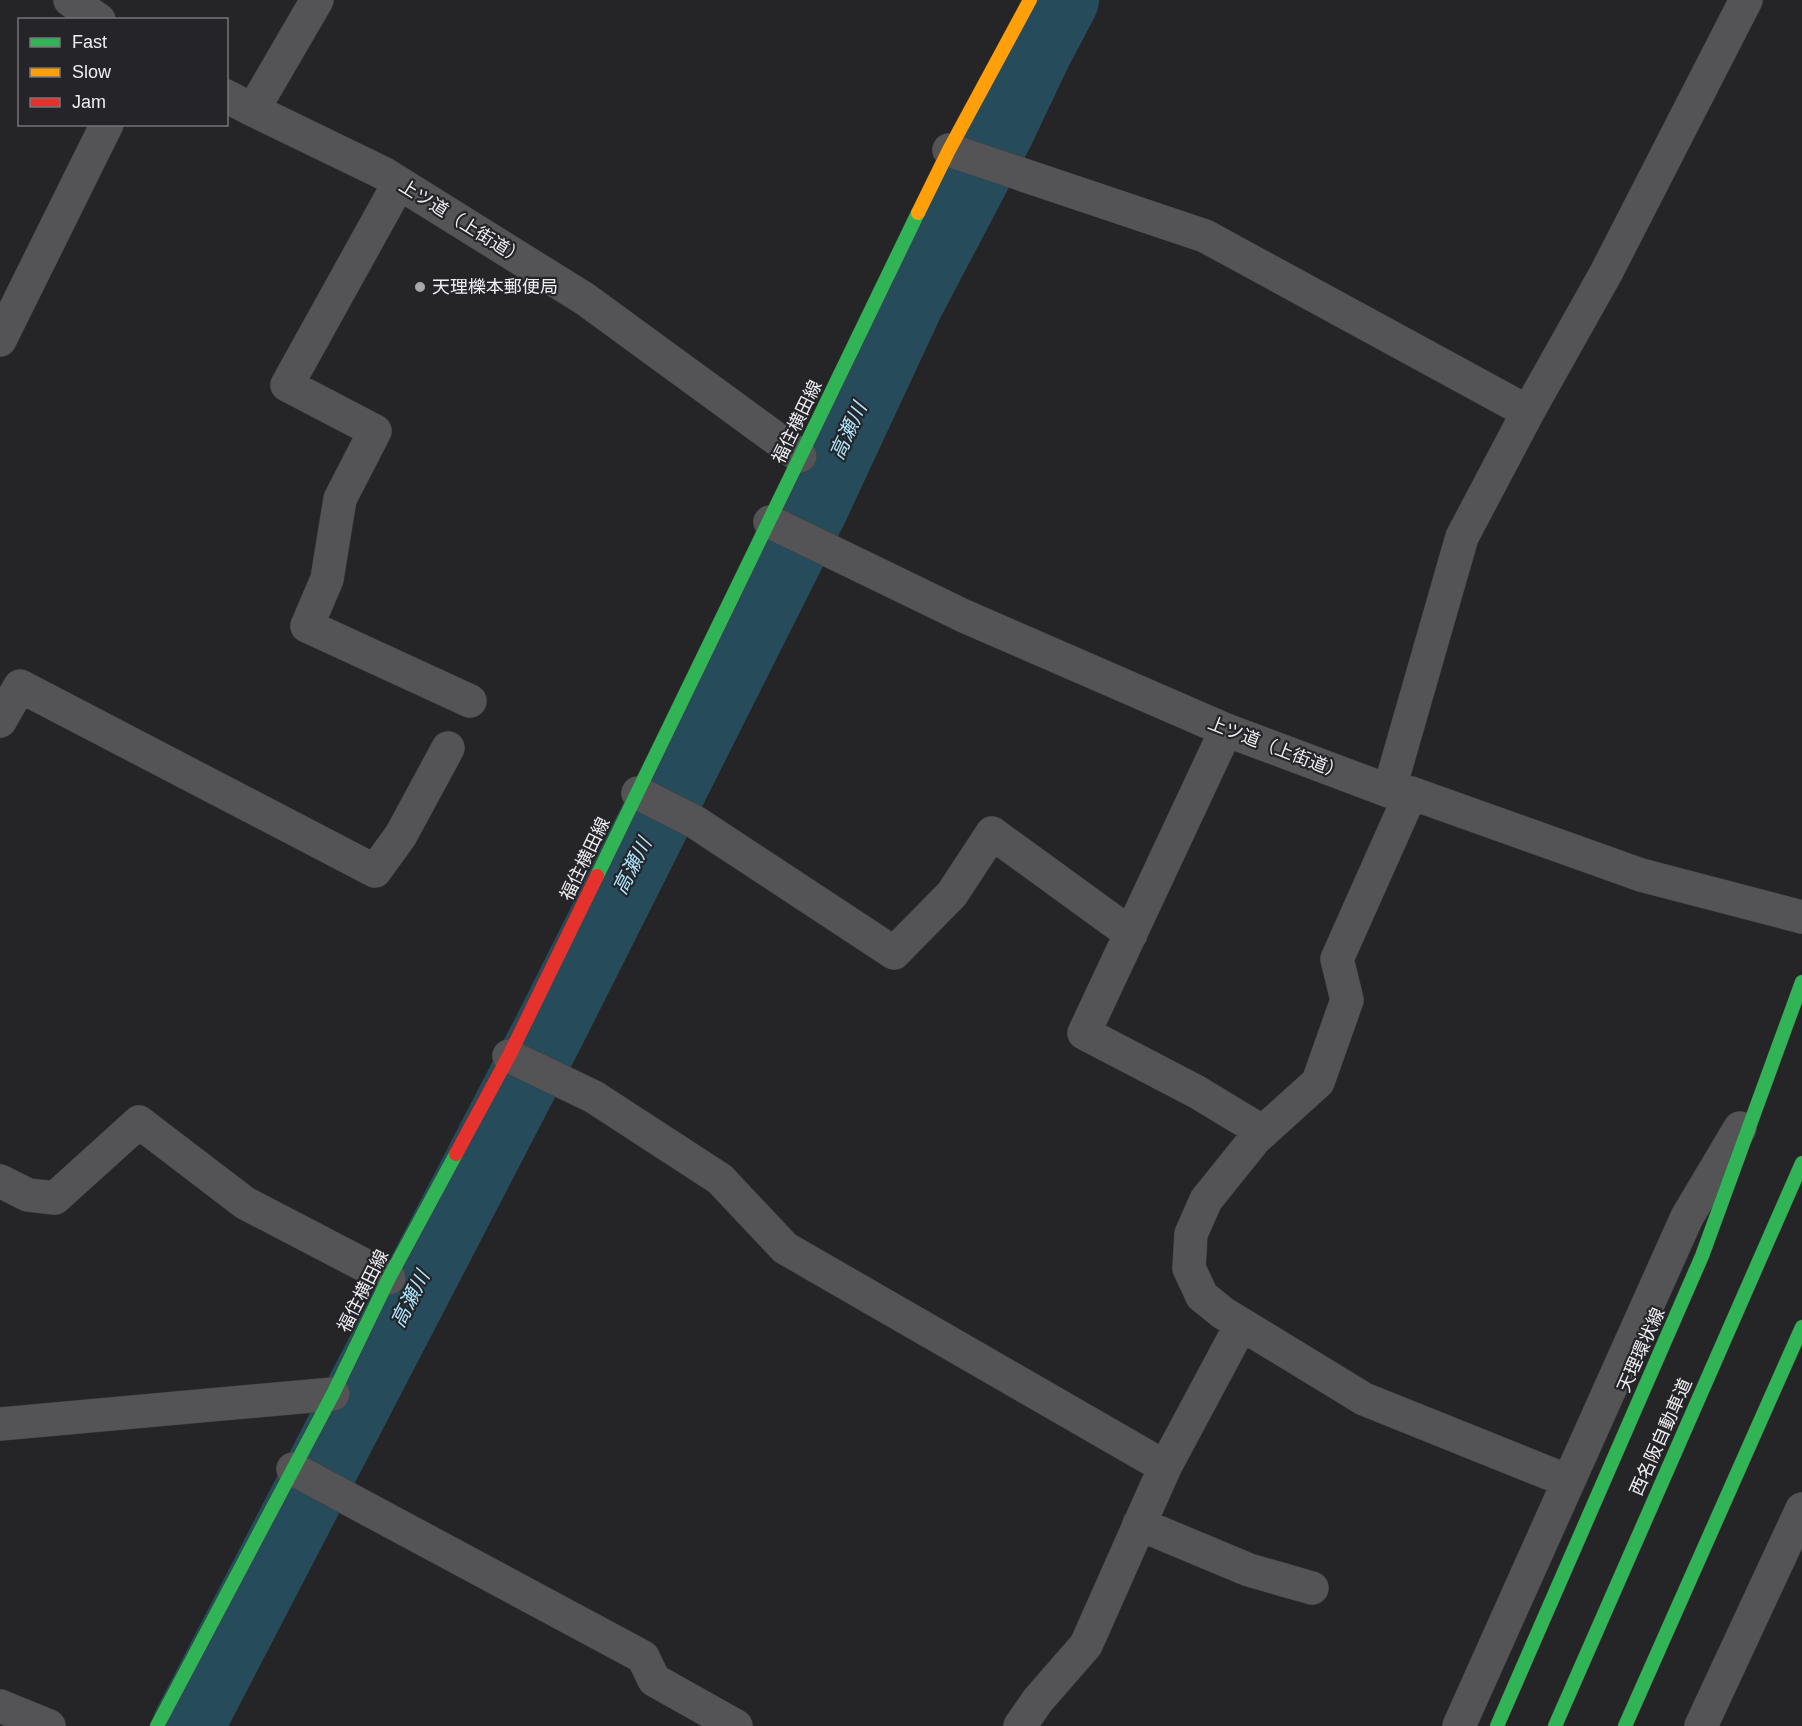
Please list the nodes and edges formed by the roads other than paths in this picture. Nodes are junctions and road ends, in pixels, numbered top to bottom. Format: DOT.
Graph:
graph roads {
  1 [pos="70,0"];
  2 [pos="317,0"];
  3 [pos="1030,0"];
  4 [pos="1746,0"];
  5 [pos="96,18"];
  6 [pos="240,103"];
  7 [pos="107,126"];
  8 [pos="950,150"];
  9 [pos="399,183"];
  10 [pos="0,340"];
  11 [pos="1528,412"];
  12 [pos="800,456"];
  13 [pos="770,522"];
  14 [pos="470,701"];
  15 [pos="0,721"];
  16 [pos="1226,730"];
  17 [pos="448,748"];
  18 [pos="1400,792"];
  19 [pos="638,793"];
  20 [pos="1802,917"];
  21 [pos="1131,933"];
  22 [pos="1802,982"];
  23 [pos="509,1056"];
  24 [pos="1763,1089"];
  25 [pos="1263,1132"];
  26 [pos="1802,1163"];
  27 [pos="0,1181"];
  28 [pos="389,1278"];
  29 [pos="1240,1325"];
  30 [pos="1802,1327"];
  31 [pos="333,1394"];
  32 [pos="0,1424"];
  33 [pos="1165,1467"];
  34 [pos="293,1469"];
  35 [pos="1568,1481"];
  36 [pos="1802,1509"];
  37 [pos="1139,1524"];
  38 [pos="1312,1588"];
  39 [pos="0,1706"];
  40 [pos="49,1726"];
  41 [pos="157,1726"];
  42 [pos="736,1726"];
  43 [pos="1020,1726"];
  44 [pos="1459,1726"];
  45 [pos="1497,1726"];
  46 [pos="1554,1726"];
  47 [pos="1625,1726"];
  48 [pos="1701,1726"];
  1 -- 5 [label="street"];
  2 -- 6 [label="street"];
  3 -- 8 [label="main road, 福住横田線"];
  4 -- 11 [label="street"];
  6 -- 9 [label="street, 上ツ道（上街道）"];
  7 -- 10 [label="street"];
  8 -- 11 [label="street"];
  8 -- 12 [label="main road, 福住横田線"];
  9 -- 12 [label="street, 上ツ道（上街道）"];
  9 -- 14 [label="street"];
  11 -- 18 [label="street"];
  12 -- 13 [label="main road, 福住横田線"];
  13 -- 16 [label="street, 上ツ道（上街道）"];
  13 -- 19 [label="main road, 福住横田線"];
  15 -- 17 [label="street"];
  16 -- 18 [label="street, 上ツ道（上街道）"];
  16 -- 21 [label="street"];
  18 -- 20 [label="street, 上ツ道（上街道）"];
  18 -- 25 [label="street"];
  19 -- 21 [label="street"];
  19 -- 23 [label="main road, 福住横田線"];
  21 -- 25 [label="street"];
  22 -- 24 [label="main road, 天理環状線"];
  23 -- 28 [label="main road, 福住横田線"];
  23 -- 33 [label="street"];
  24 -- 35 [label="street"];
  24 -- 45 [label="main road, 天理環状線"];
  25 -- 29 [label="street"];
  26 -- 46 [label="main road, 西名阪自動車道"];
  27 -- 28 [label="street"];
  28 -- 31 [label="main road, 福住横田線"];
  29 -- 33 [label="street"];
  29 -- 35 [label="street"];
  30 -- 47 [label="main road"];
  31 -- 32 [label="street"];
  31 -- 34 [label="main road, 福住横田線"];
  33 -- 37 [label="street"];
  34 -- 41 [label="main road, 福住横田線"];
  34 -- 42 [label="street"];
  35 -- 44 [label="street"];
  36 -- 48 [label="street"];
  37 -- 38 [label="street"];
  37 -- 43 [label="street"];
  39 -- 40 [label="street"];
}
